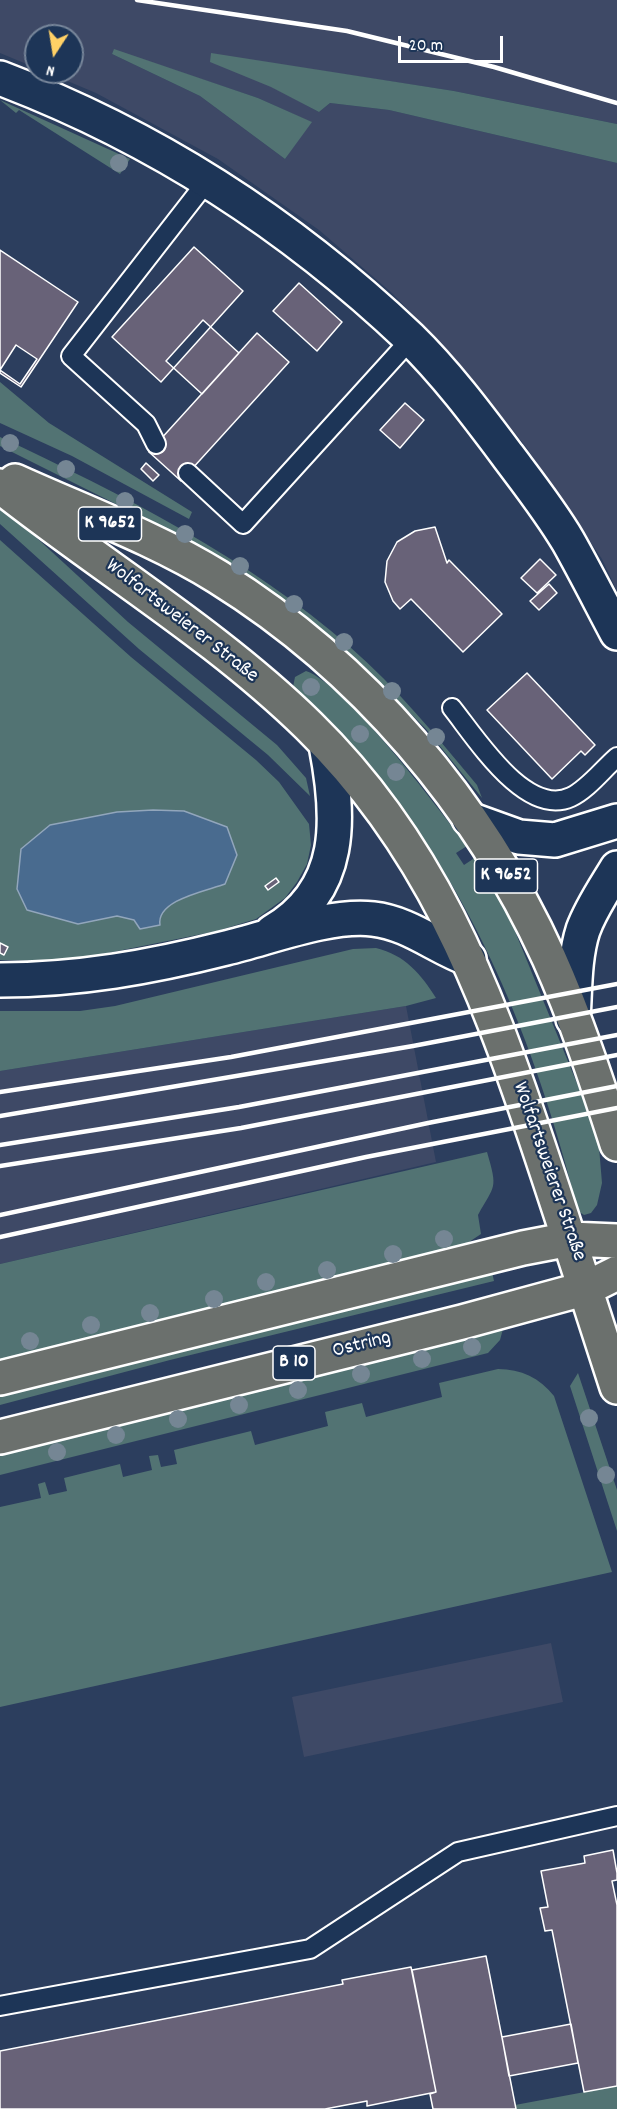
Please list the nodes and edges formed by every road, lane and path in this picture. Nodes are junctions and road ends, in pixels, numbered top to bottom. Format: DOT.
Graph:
graph roads {
  1 [pos="0,78"];
  2 [pos="208,180"];
  3 [pos="411,339"];
  4 [pos="156,444"];
  5 [pos="188,473"];
  6 [pos="0,474"];
  7 [pos="0,486"];
  8 [pos="617,633"];
  9 [pos="452,708"];
  10 [pos="326,745"];
  11 [pos="617,757"];
  12 [pos="469,819"];
  13 [pos="617,821"];
  14 [pos="617,868"];
  15 [pos="248,943"];
  16 [pos="469,959"];
  17 [pos="0,980"];
  18 [pos="573,1019"];
  19 [pos="617,1143"];
  20 [pos="570,1239"];
  21 [pos="617,1241"];
  22 [pos="617,1273"];
  23 [pos="587,1288"];
  24 [pos="0,1378"];
  25 [pos="617,1387"];
  26 [pos="0,1437"];
  27 [pos="617,1816"];
  28 [pos="0,2006"];
  1 -- 2 [label="street"];
  2 -- 3 [label="street"];
  2 -- 4 [label="lane"];
  3 -- 5 [label="lane"];
  3 -- 8 [label="street"];
  6 -- 12 [label="main road, Wolfartsweierer Straße / K 9652"];
  7 -- 10 [label="main road, Wolfartsweierer Straße / K 9652"];
  9 -- 11 [label="lane"];
  10 -- 15 [label="street"];
  10 -- 16 [label="main road, Wolfartsweierer Straße / K 9652"];
  12 -- 13 [label="street"];
  12 -- 18 [label="main road, Wolfartsweierer Straße / K 9652"];
  14 -- 18 [label="street"];
  15 -- 16 [label="street"];
  15 -- 17 [label="street"];
  16 -- 20 [label="main road, Wolfartsweierer Straße / K 9652"];
  18 -- 19 [label="main road, Wolfartsweierer Straße / K 9652"];
  20 -- 21 [label="main road"];
  20 -- 23 [label="main road, Wolfartsweierer Straße / K 9652"];
  20 -- 24 [label="main road"];
  22 -- 23 [label="main road, Ostring / B 10"];
  23 -- 25 [label="main road, Wolfartsweierer Straße"];
  23 -- 26 [label="main road, Ostring / B 10"];
  27 -- 28 [label="lane"];
}
